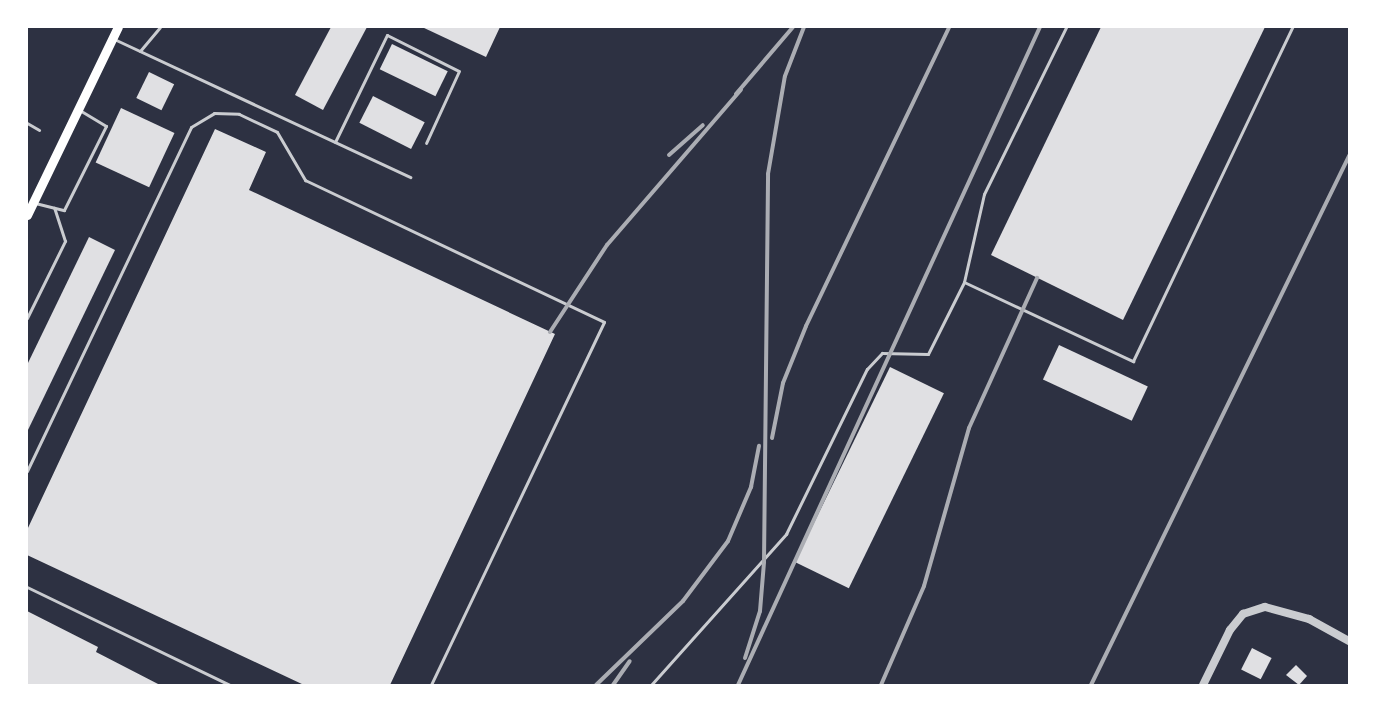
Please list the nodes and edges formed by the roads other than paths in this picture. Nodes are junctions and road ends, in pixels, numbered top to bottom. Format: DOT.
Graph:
graph roads {
  1 [pos="118,27"];
  2 [pos="160,27"];
  3 [pos="1066,27"];
  4 [pos="1292,27"];
  5 [pos="113,38"];
  6 [pos="140,51"];
  7 [pos="78,109"];
  8 [pos="27,123"];
  9 [pos="39,129"];
  10 [pos="335,142"];
  11 [pos="426,143"];
  12 [pos="411,177"];
  13 [pos="33,202"];
  14 [pos="54,208"];
  15 [pos="27,215"];
  16 [pos="964,282"];
  17 [pos="27,318"];
  18 [pos="27,471"];
  19 [pos="27,586"];
  20 [pos="1349,641"];
  21 [pos="230,685"];
  22 [pos="431,685"];
  23 [pos="651,685"];
  24 [pos="1203,685"];
  1 -- 5 [label="main road"];
  2 -- 6 [label="lane"];
  3 -- 16 [label="lane"];
  4 -- 16 [label="lane"];
  5 -- 6 [label="lane"];
  5 -- 7 [label="main road"];
  6 -- 10 [label="lane"];
  7 -- 13 [label="main road"];
  7 -- 14 [label="lane"];
  8 -- 9 [label="lane"];
  10 -- 11 [label="lane"];
  10 -- 12 [label="lane"];
  13 -- 14 [label="lane"];
  13 -- 15 [label="main road"];
  14 -- 17 [label="lane"];
  16 -- 23 [label="lane"];
  18 -- 22 [label="lane"];
  19 -- 21 [label="lane"];
  20 -- 24 [label="street"];
}
